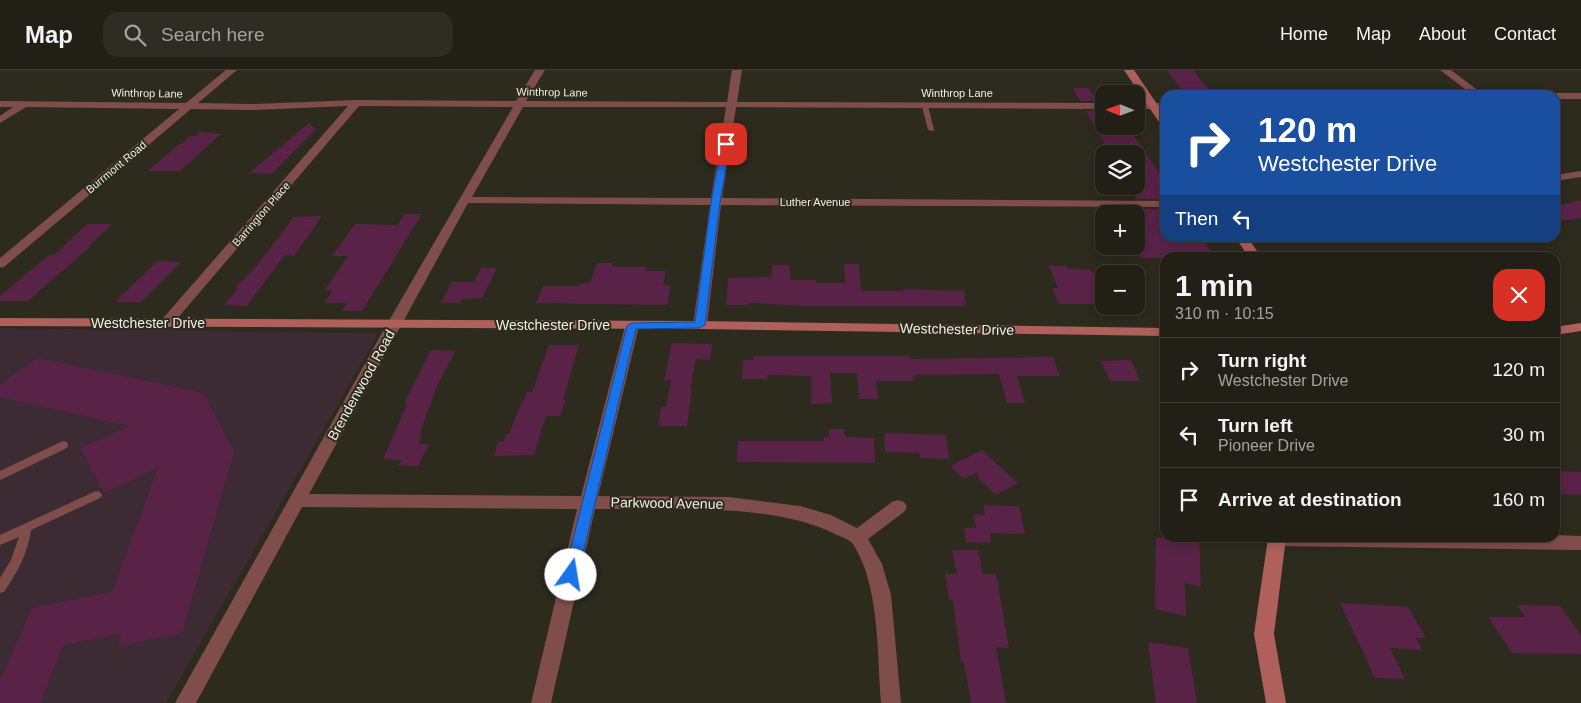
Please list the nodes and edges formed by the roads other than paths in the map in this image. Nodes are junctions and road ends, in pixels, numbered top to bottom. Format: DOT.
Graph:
graph roads {
  1 [pos="232,70"];
  2 [pos="540,70"];
  3 [pos="737,70"];
  4 [pos="1129,70"];
  5 [pos="1444,70"];
  6 [pos="1472,90"];
  7 [pos="1560,94"];
  8 [pos="1581,96"];
  9 [pos="356,103"];
  10 [pos="0,104"];
  11 [pos="24,104"];
  12 [pos="519,104"];
  13 [pos="188,106"];
  14 [pos="732,106"];
  15 [pos="926,106"];
  16 [pos="1095,106"];
  17 [pos="1145,106"];
  18 [pos="1153,106"];
  19 [pos="1160,106"];
  20 [pos="1160,116"];
  21 [pos="0,120"];
  22 [pos="931,130"];
  23 [pos="1579,176"];
  24 [pos="1560,178"];
  25 [pos="465,200"];
  26 [pos="716,202"];
  27 [pos="1160,204"];
  28 [pos="0,264"];
  29 [pos="0,322"];
  30 [pos="165,324"];
  31 [pos="394,324"];
  32 [pos="700,325"];
  33 [pos="632,326"];
  34 [pos="1581,327"];
  35 [pos="1560,330"];
  36 [pos="1160,332"];
  37 [pos="63,445"];
  38 [pos="0,476"];
  39 [pos="96,495"];
  40 [pos="298,500"];
  41 [pos="588,501"];
  42 [pos="898,507"];
  43 [pos="26,528"];
  44 [pos="858,537"];
  45 [pos="0,540"];
  46 [pos="1276,542"];
  47 [pos="1520,542"];
  48 [pos="1581,543"];
  49 [pos="0,588"];
  50 [pos="185,703"];
  51 [pos="541,703"];
  52 [pos="891,703"];
  53 [pos="1276,703"];
  1 -- 13 [label="street, Burrmont Road"];
  2 -- 12 [label="street, Brendenwood Road"];
  3 -- 14 [label="street"];
  4 -- 18 [label="street"];
  5 -- 6 [label="street"];
  7 -- 8 [label="street"];
  9 -- 12 [label="street, Winthrop Lane"];
  9 -- 13 [label="street, Winthrop Lane"];
  9 -- 30 [label="street, Barrington Place"];
  10 -- 11 [label="street, Winthrop Lane"];
  11 -- 13 [label="street, Winthrop Lane"];
  11 -- 21 [label="street"];
  12 -- 14 [label="street, Winthrop Lane"];
  12 -- 25 [label="street, Brendenwood Road"];
  13 -- 28 [label="street, Burrmont Road"];
  14 -- 15 [label="street, Winthrop Lane"];
  14 -- 26 [label="street"];
  15 -- 16 [label="street, Winthrop Lane"];
  15 -- 22 [label="lane"];
  17 -- 18 [label="street"];
  18 -- 19 [label="street"];
  18 -- 20 [label="street"];
  23 -- 24 [label="street"];
  25 -- 26 [label="street, Luther Avenue"];
  25 -- 31 [label="street, Brendenwood Road"];
  26 -- 27 [label="street, Luther Avenue"];
  26 -- 32 [label="street"];
  29 -- 30 [label="street, Westchester Drive"];
  30 -- 31 [label="street, Westchester Drive"];
  31 -- 33 [label="street, Westchester Drive"];
  31 -- 40 [label="street, Brendenwood Road"];
  32 -- 33 [label="street, Westchester Drive"];
  32 -- 36 [label="street, Westchester Drive"];
  33 -- 41 [label="street"];
  34 -- 35 [label="street"];
  37 -- 38 [label="lane"];
  39 -- 43 [label="lane"];
  40 -- 41 [label="street, Parkwood Avenue"];
  40 -- 50 [label="street, Brendenwood Road"];
  41 -- 44 [label="street, Parkwood Avenue"];
  41 -- 51 [label="street"];
  42 -- 44 [label="street"];
  43 -- 45 [label="lane"];
  43 -- 49 [label="lane"];
  44 -- 52 [label="street"];
  46 -- 53 [label="street"];
  47 -- 48 [label="street"];
}
